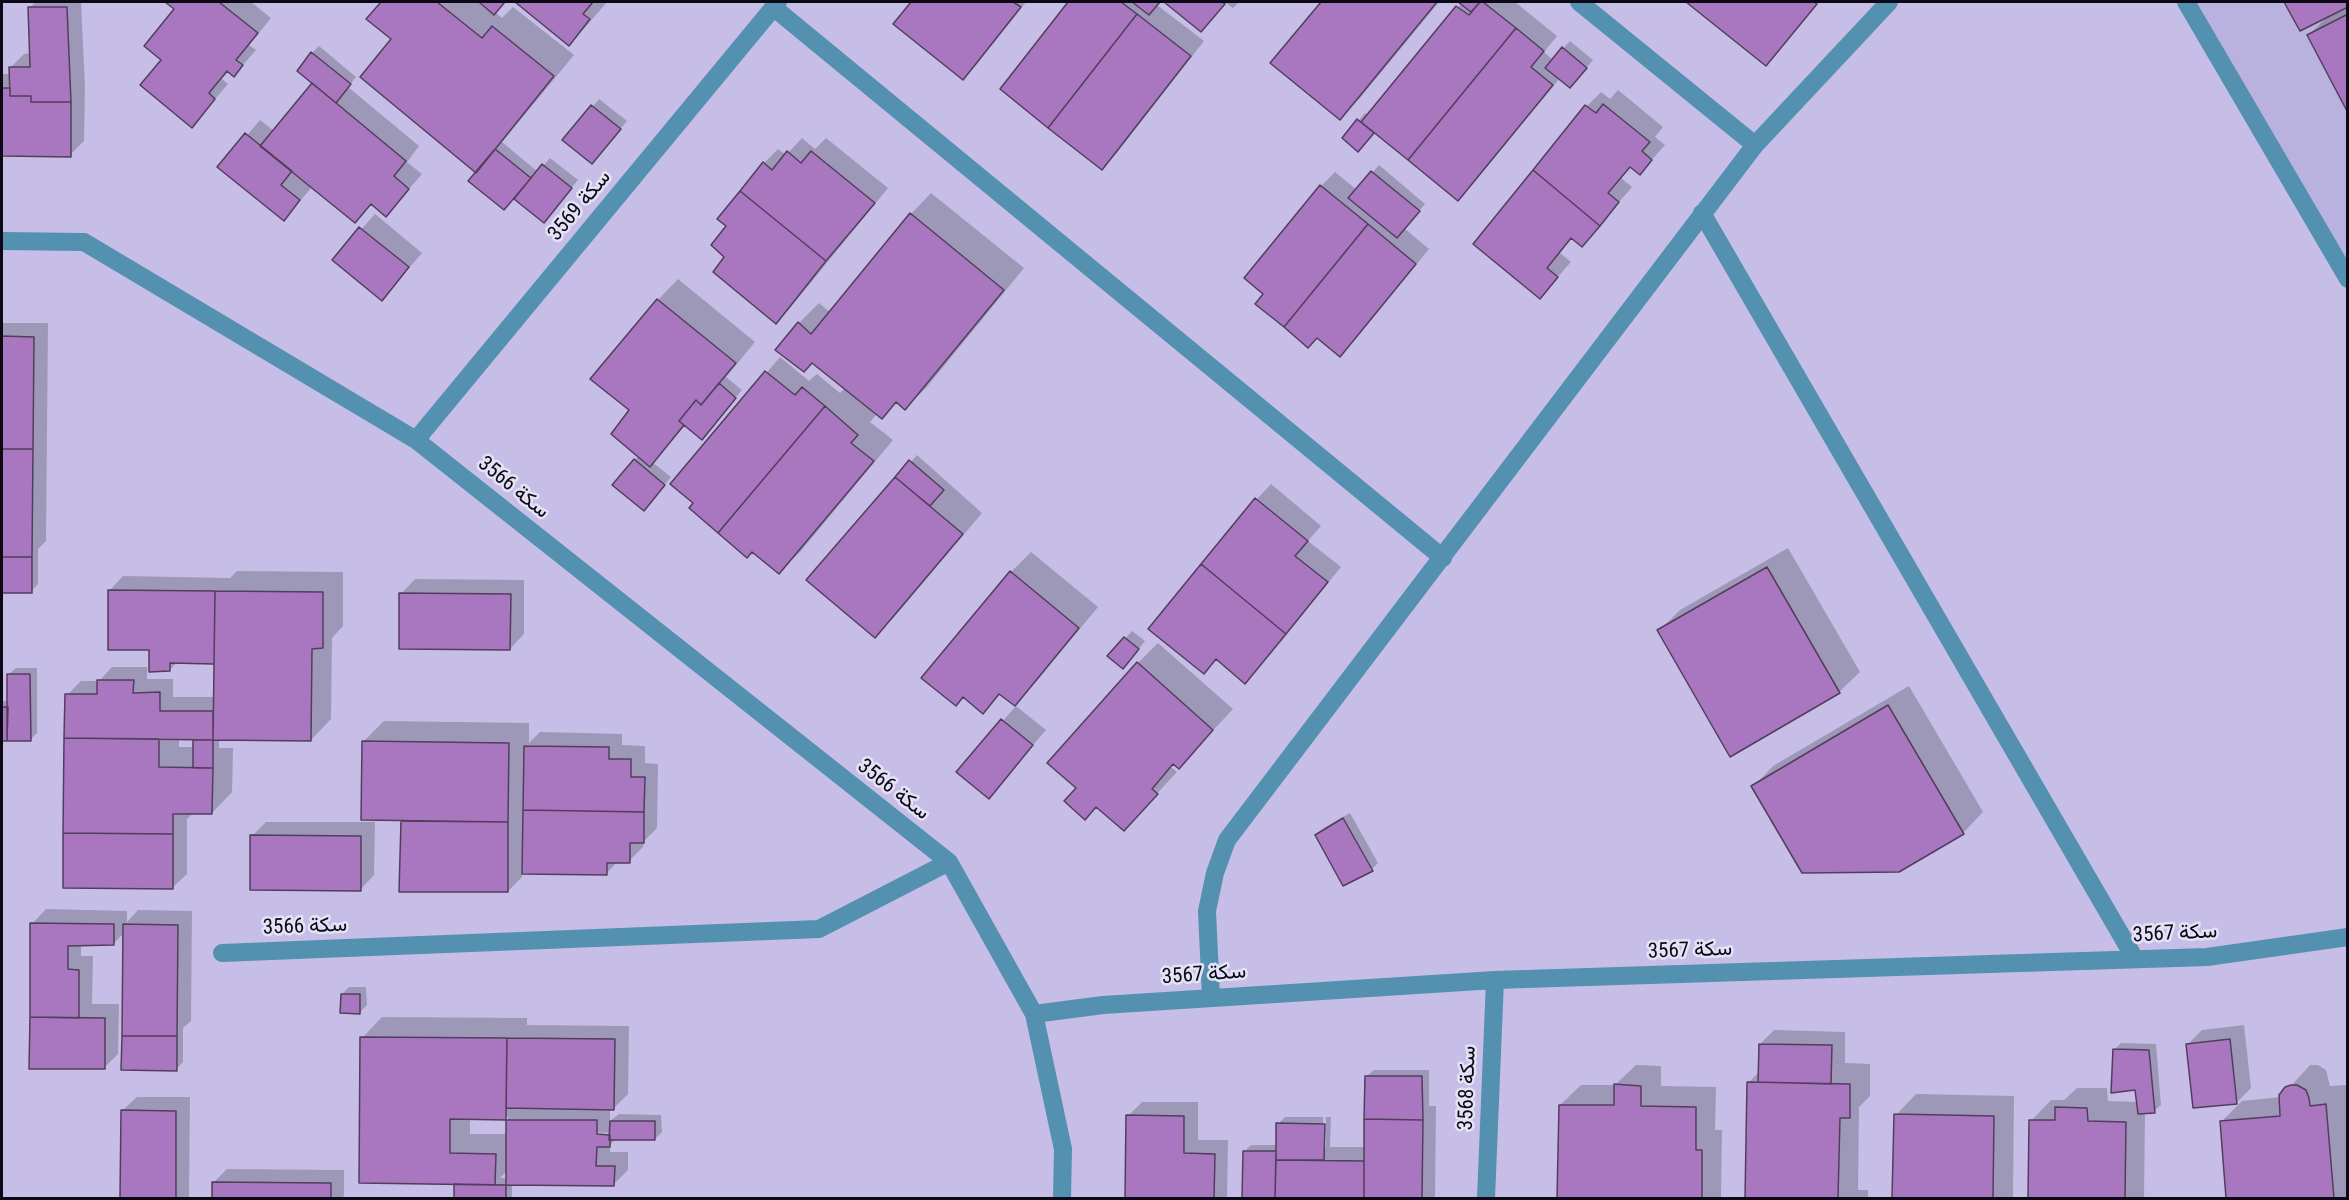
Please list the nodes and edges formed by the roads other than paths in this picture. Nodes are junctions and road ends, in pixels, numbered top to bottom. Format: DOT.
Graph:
graph roads {
  1 [pos="1579,2"];
  2 [pos="1889,2"];
  3 [pos="2186,2"];
  4 [pos="775,4"];
  5 [pos="1755,145"];
  6 [pos="1702,213"];
  7 [pos="2,242"];
  8 [pos="2348,279"];
  9 [pos="416,440"];
  10 [pos="1443,558"];
  11 [pos="949,862"];
  12 [pos="2348,937"];
  13 [pos="222,953"];
  14 [pos="2135,959"];
  15 [pos="1495,980"];
  16 [pos="1211,997"];
  17 [pos="1034,1014"];
  18 [pos="1062,1198"];
  19 [pos="1486,1198"];
  1 -- 5 [label="street"];
  2 -- 5 [label="street"];
  3 -- 8 [label="street"];
  4 -- 9 [label="street, سكة 3569"];
  4 -- 10 [label="street"];
  5 -- 6 [label="street"];
  6 -- 10 [label="street"];
  6 -- 14 [label="street"];
  7 -- 9 [label="street, سكة 3566"];
  9 -- 11 [label="street, سكة 3566"];
  10 -- 16 [label="street"];
  11 -- 13 [label="street, سكة 3566"];
  11 -- 17 [label="street, سكة 3566"];
  12 -- 14 [label="street, سكة 3567"];
  14 -- 15 [label="street, سكة 3567"];
  15 -- 16 [label="street, سكة 3567"];
  15 -- 19 [label="street, سكة 3568"];
  16 -- 17 [label="street, سكة 3567"];
  17 -- 18 [label="street, سكة 3566"];
}
